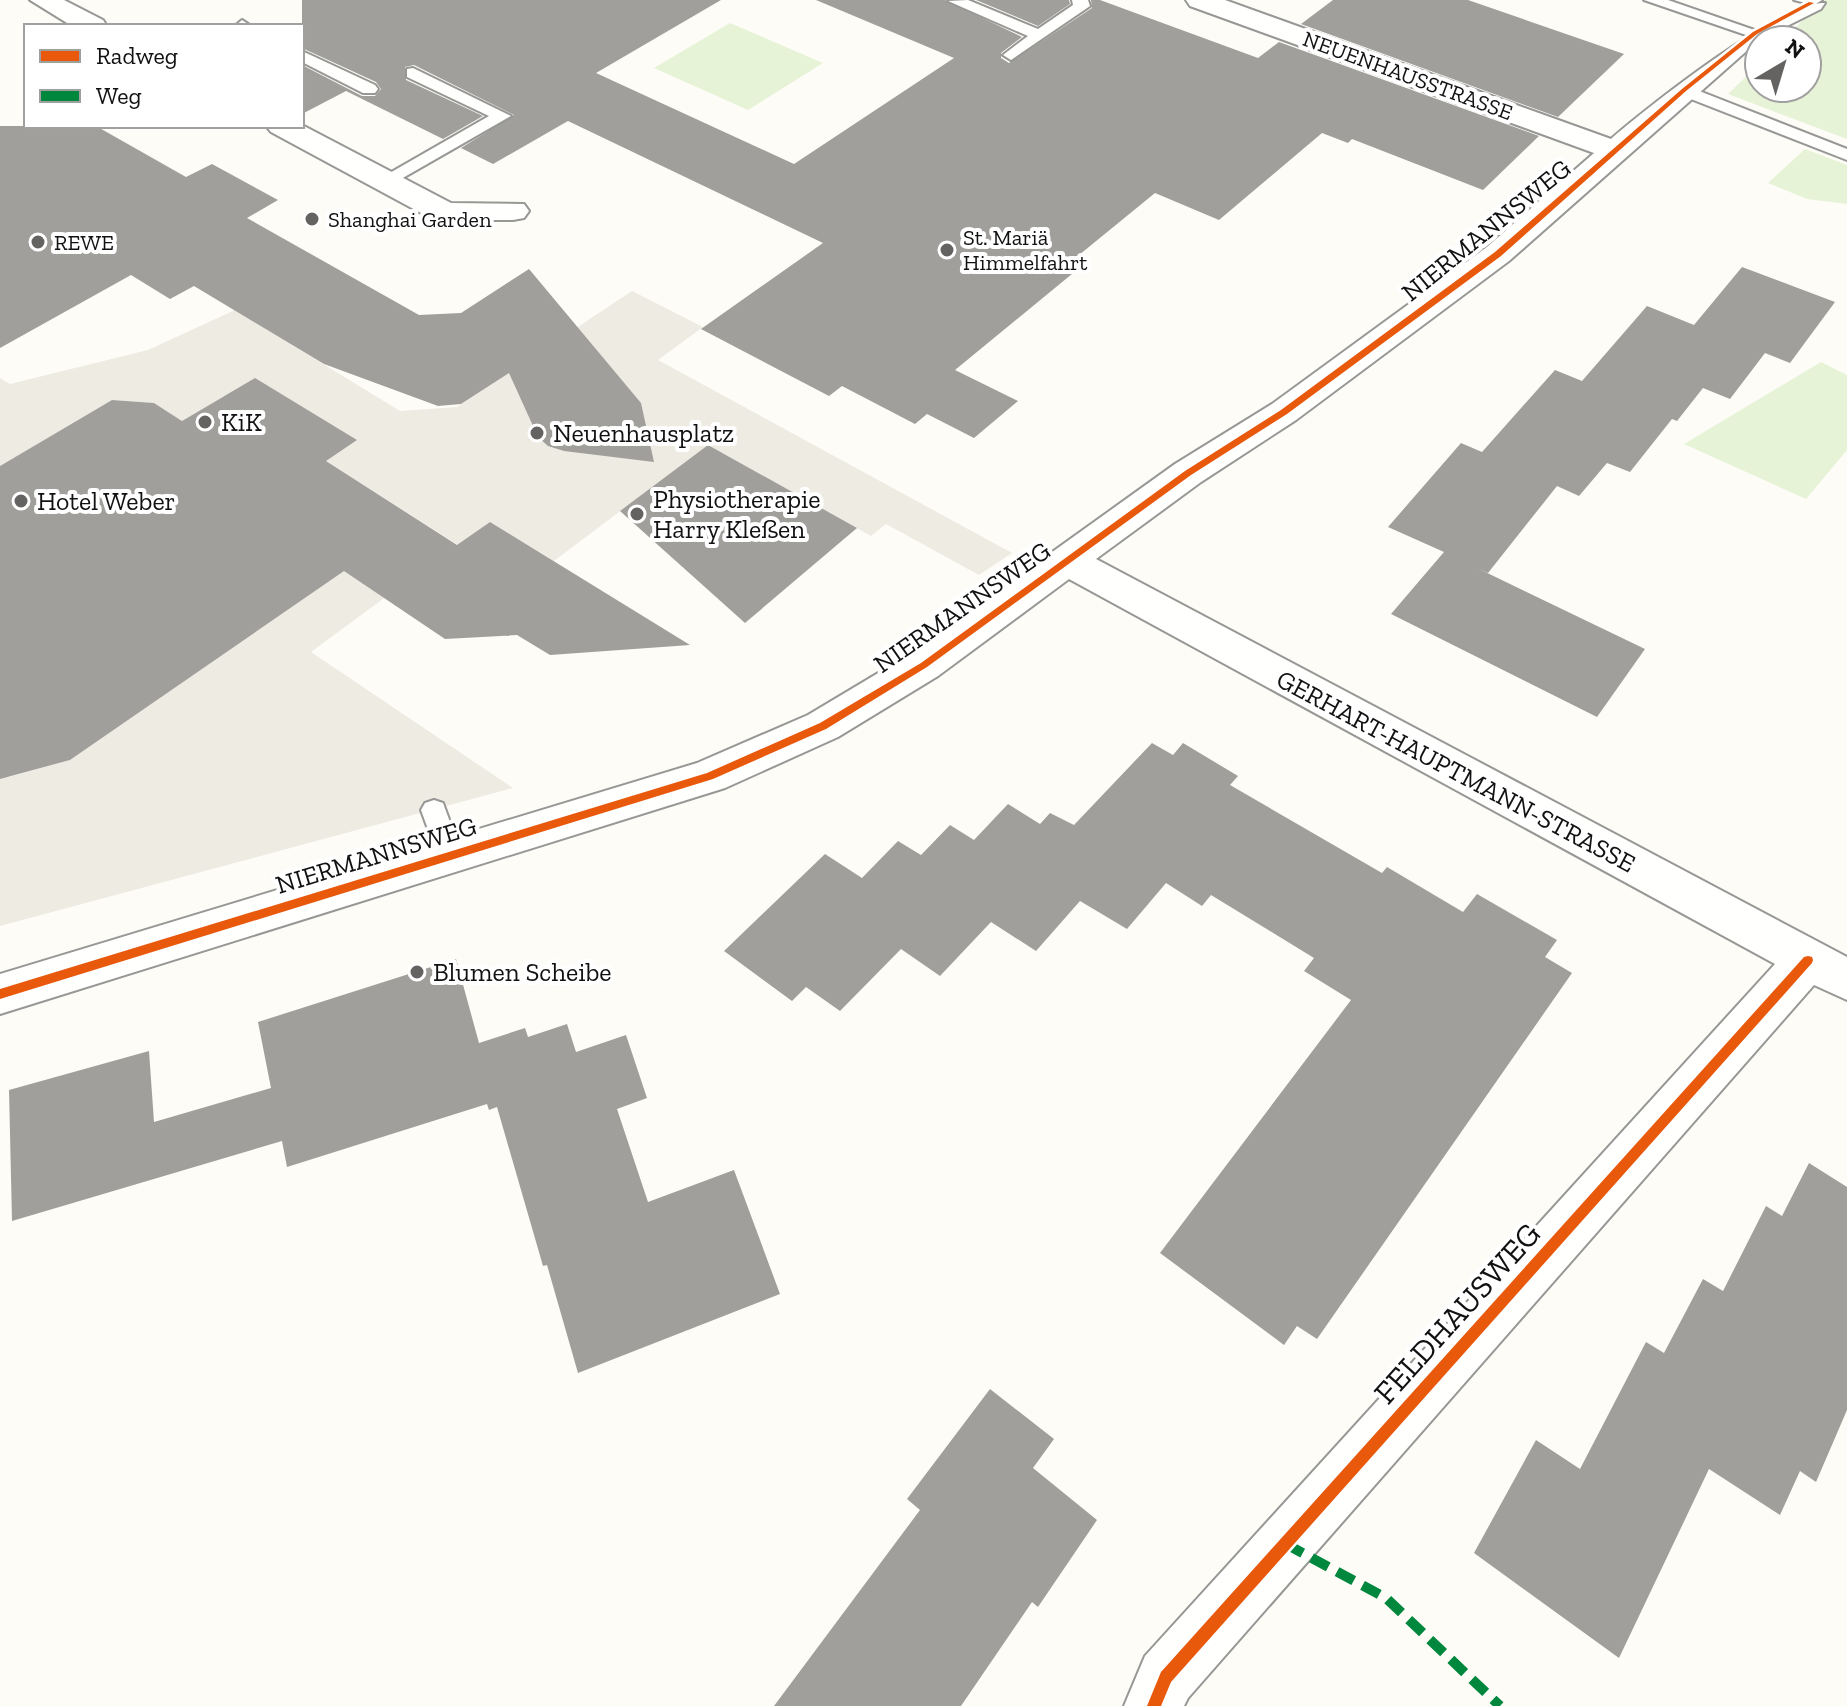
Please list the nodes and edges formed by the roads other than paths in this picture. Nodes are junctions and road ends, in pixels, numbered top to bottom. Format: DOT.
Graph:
graph roads {
  1 [pos="44,0"];
  2 [pos="1080,0"];
  3 [pos="1200,0"];
  4 [pos="1652,0"];
  5 [pos="956,1"];
  6 [pos="1809,1"];
  7 [pos="89,24"];
  8 [pos="1770,24"];
  9 [pos="1743,29"];
  10 [pos="1040,35"];
  11 [pos="1743,43"];
  12 [pos="1011,55"];
  13 [pos="304,57"];
  14 [pos="413,73"];
  15 [pos="369,89"];
  16 [pos="1684,90"];
  17 [pos="285,128"];
  18 [pos="1616,151"];
  19 [pos="1847,155"];
  20 [pos="387,182"];
  21 [pos="513,211"];
  22 [pos="1066,560"];
  23 [pos="434,810"];
  24 [pos="449,855"];
  25 [pos="1828,970"];
  26 [pos="0,994"];
  27 [pos="1154,1706"];
  1 -- 7 [label="street"];
  2 -- 10 [label="lane"];
  3 -- 18 [label="street, NEUENHAUSSTRASSE"];
  4 -- 9 [label="lane"];
  5 -- 10 [label="lane"];
  6 -- 8 [label="street, NIERMANNSWEG"];
  10 -- 12 [label="lane"];
  11 -- 16 [label="street, NIERMANNSWEG"];
  13 -- 15 [label="lane"];
  14 -- 20 [label="lane"];
  16 -- 18 [label="street, NIERMANNSWEG"];
  16 -- 19 [label="lane"];
  17 -- 20 [label="street"];
  18 -- 22 [label="street, NIERMANNSWEG"];
  20 -- 21 [label="street"];
  22 -- 24 [label="street, NIERMANNSWEG"];
  22 -- 25 [label="street, GERHART-HAUPTMANN-STRASSE"];
  23 -- 24 [label="lane"];
  24 -- 26 [label="street, NIERMANNSWEG"];
  25 -- 27 [label="street, FELDHAUSWEG"];
}
